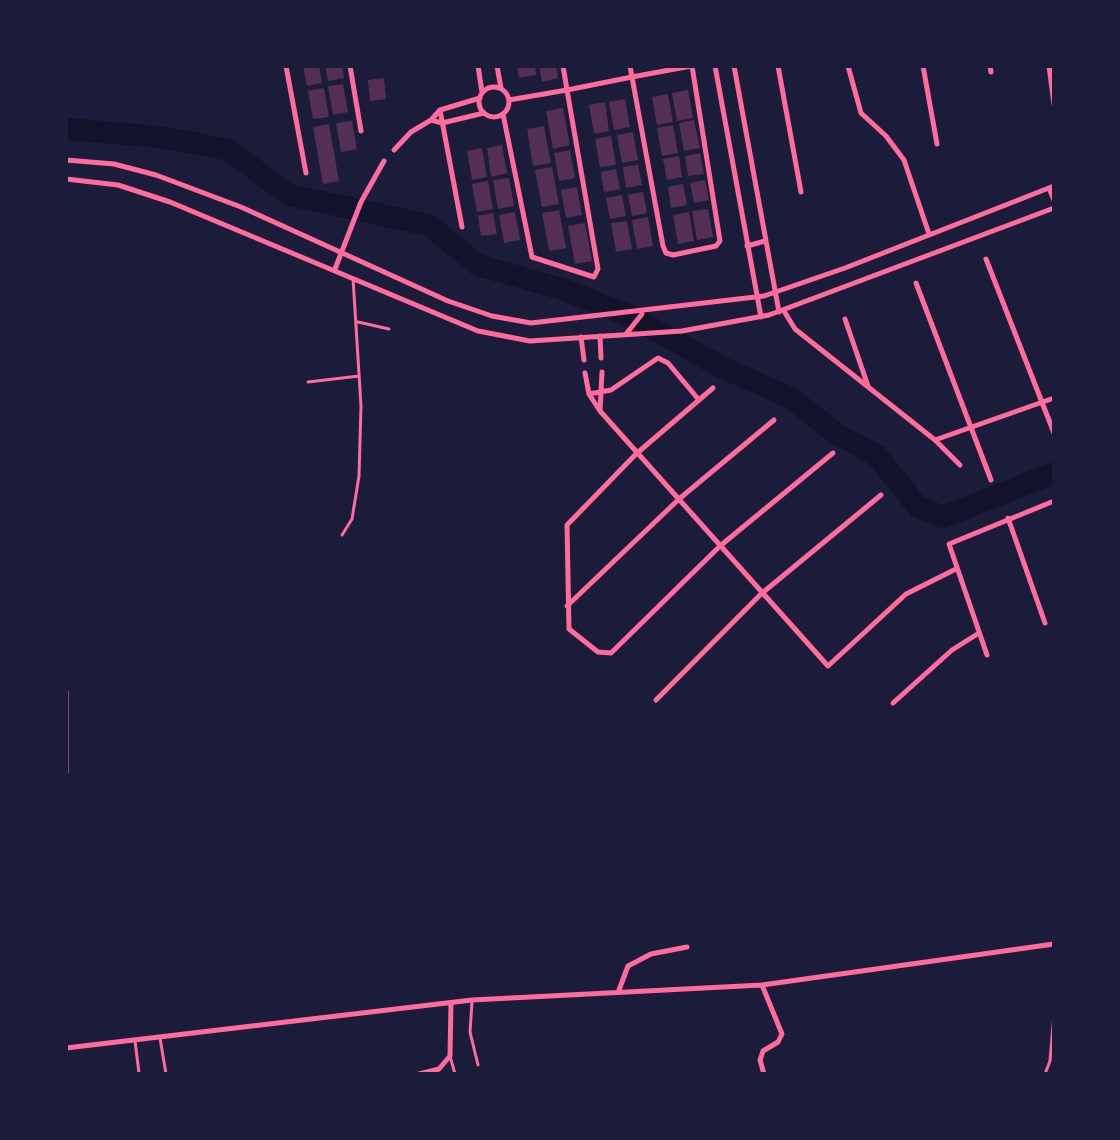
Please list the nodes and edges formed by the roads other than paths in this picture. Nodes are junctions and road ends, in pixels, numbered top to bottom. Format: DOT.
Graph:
graph roads {
  1 [pos="286,66"];
  2 [pos="350,66"];
  3 [pos="478,66"];
  4 [pos="497,66"];
  5 [pos="563,66"];
  6 [pos="630,66"];
  7 [pos="692,66"];
  8 [pos="715,66"];
  9 [pos="734,66"];
  10 [pos="778,66"];
  11 [pos="848,66"];
  12 [pos="923,66"];
  13 [pos="1049,66"];
  14 [pos="632,77"];
  15 [pos="501,88"];
  16 [pos="567,90"];
  17 [pos="481,96"];
  18 [pos="509,100"];
  19 [pos="1054,104"];
  20 [pos="440,110"];
  21 [pos="484,113"];
  22 [pos="503,114"];
  23 [pos="431,120"];
  24 [pos="442,123"];
  25 [pos="361,131"];
  26 [pos="937,144"];
  27 [pos="394,150"];
  28 [pos="66,160"];
  29 [pos="384,161"];
  30 [pos="306,173"];
  31 [pos="66,179"];
  32 [pos="1051,187"];
  33 [pos="801,192"];
  34 [pos="1054,200"];
  35 [pos="1054,208"];
  36 [pos="462,227"];
  37 [pos="929,234"];
  38 [pos="765,241"];
  39 [pos="747,246"];
  40 [pos="341,252"];
  41 [pos="986,259"];
  42 [pos="334,269"];
  43 [pos="353,278"];
  44 [pos="916,283"];
  45 [pos="774,292"];
  46 [pos="756,297"];
  47 [pos="781,312"];
  48 [pos="642,313"];
  49 [pos="761,317"];
  50 [pos="845,319"];
  51 [pos="356,321"];
  52 [pos="389,329"];
  53 [pos="628,335"];
  54 [pos="600,336"];
  55 [pos="581,337"];
  56 [pos="601,358"];
  57 [pos="584,360"];
  58 [pos="602,372"];
  59 [pos="585,373"];
  60 [pos="359,376"];
  61 [pos="308,382"];
  62 [pos="713,388"];
  63 [pos="869,389"];
  64 [pos="603,393"];
  65 [pos="589,394"];
  66 [pos="1054,398"];
  67 [pos="699,400"];
  68 [pos="1042,400"];
  69 [pos="600,411"];
  70 [pos="774,420"];
  71 [pos="972,429"];
  72 [pos="1054,433"];
  73 [pos="935,440"];
  74 [pos="833,453"];
  75 [pos="636,454"];
  76 [pos="960,465"];
  77 [pos="991,480"];
  78 [pos="881,495"];
  79 [pos="679,499"];
  80 [pos="1054,501"];
  81 [pos="1008,518"];
  82 [pos="342,535"];
  83 [pos="720,546"];
  84 [pos="956,569"];
  85 [pos="761,594"];
  86 [pos="567,606"];
  87 [pos="1045,623"];
  88 [pos="979,633"];
  89 [pos="987,655"];
  90 [pos="66,692"];
  91 [pos="656,700"];
  92 [pos="893,703"];
  93 [pos="66,772"];
  94 [pos="1054,944"];
  95 [pos="687,947"];
  96 [pos="762,985"];
  97 [pos="619,990"];
  98 [pos="472,1000"];
  99 [pos="451,1003"];
  100 [pos="1054,1014"];
  101 [pos="160,1037"];
  102 [pos="135,1040"];
  103 [pos="66,1048"];
  104 [pos="450,1056"];
  105 [pos="478,1065"];
  106 [pos="139,1073"];
  107 [pos="166,1074"];
  108 [pos="419,1074"];
  109 [pos="455,1074"];
  110 [pos="764,1074"];
  111 [pos="1045,1074"];
  1 -- 30 [label="street"];
  2 -- 25 [label="street"];
  3 -- 17 [label="street"];
  4 -- 15 [label="street"];
  5 -- 16 [label="street"];
  6 -- 14 [label="street"];
  7 -- 14 [label="street"];
  7 -- 14 [label="street"];
  8 -- 39 [label="street"];
  9 -- 38 [label="street"];
  10 -- 33 [label="street"];
  11 -- 37 [label="street"];
  12 -- 26 [label="street"];
  13 -- 19 [label="street"];
  14 -- 16 [label="street"];
  15 -- 17 [label="street"];
  15 -- 18 [label="street"];
  16 -- 18 [label="street"];
  16 -- 22 [label="street"];
  17 -- 20 [label="street"];
  17 -- 21 [label="street"];
  18 -- 22 [label="street"];
  20 -- 23 [label="street"];
  20 -- 24 [label="street"];
  21 -- 22 [label="street"];
  21 -- 24 [label="street"];
  23 -- 24 [label="street"];
  23 -- 27 [label="street"];
  24 -- 36 [label="street"];
  28 -- 40 [label="street"];
  29 -- 40 [label="street"];
  31 -- 42 [label="street"];
  32 -- 34 [label="street"];
  32 -- 37 [label="street"];
  35 -- 47 [label="street"];
  37 -- 45 [label="street"];
  38 -- 39 [label="street"];
  38 -- 45 [label="street"];
  39 -- 46 [label="street"];
  40 -- 42 [label="street"];
  40 -- 48 [label="street"];
  41 -- 68 [label="street"];
  42 -- 43 [label="street"];
  43 -- 51 [label="lane"];
  43 -- 55 [label="street"];
  44 -- 71 [label="street"];
  45 -- 46 [label="street"];
  45 -- 47 [label="street"];
  46 -- 48 [label="street"];
  46 -- 49 [label="street"];
  47 -- 49 [label="street"];
  47 -- 63 [label="street"];
  48 -- 53 [label="street"];
  49 -- 53 [label="street"];
  50 -- 63 [label="street"];
  51 -- 52 [label="lane"];
  51 -- 60 [label="lane"];
  53 -- 54 [label="street"];
  54 -- 55 [label="street"];
  54 -- 56 [label="street"];
  55 -- 57 [label="street"];
  58 -- 64 [label="street"];
  59 -- 65 [label="street"];
  60 -- 61 [label="lane"];
  60 -- 82 [label="lane"];
  62 -- 67 [label="street"];
  63 -- 73 [label="street"];
  64 -- 65 [label="street"];
  64 -- 67 [label="street"];
  64 -- 69 [label="street"];
  65 -- 69 [label="street"];
  66 -- 68 [label="street"];
  67 -- 75 [label="street"];
  68 -- 71 [label="street"];
  68 -- 72 [label="street"];
  69 -- 75 [label="street"];
  70 -- 79 [label="street"];
  71 -- 73 [label="street"];
  71 -- 77 [label="street"];
  73 -- 76 [label="street"];
  74 -- 83 [label="street"];
  75 -- 79 [label="street"];
  75 -- 86 [label="street"];
  78 -- 85 [label="street"];
  79 -- 83 [label="street"];
  79 -- 86 [label="street"];
  80 -- 81 [label="street"];
  81 -- 84 [label="street"];
  81 -- 87 [label="street"];
  83 -- 85 [label="street"];
  83 -- 86 [label="street"];
  84 -- 85 [label="street"];
  84 -- 88 [label="street"];
  85 -- 91 [label="street"];
  88 -- 89 [label="street"];
  88 -- 92 [label="street"];
  90 -- 93 [label="street"];
  94 -- 96 [label="street"];
  95 -- 97 [label="street"];
  96 -- 97 [label="street"];
  96 -- 110 [label="street"];
  97 -- 98 [label="street"];
  98 -- 99 [label="street"];
  98 -- 105 [label="lane"];
  99 -- 101 [label="street"];
  99 -- 104 [label="street"];
  100 -- 111 [label="lane"];
  101 -- 102 [label="street"];
  101 -- 107 [label="lane"];
  102 -- 103 [label="street"];
  102 -- 106 [label="lane"];
  104 -- 108 [label="street"];
  104 -- 109 [label="lane"];
}
